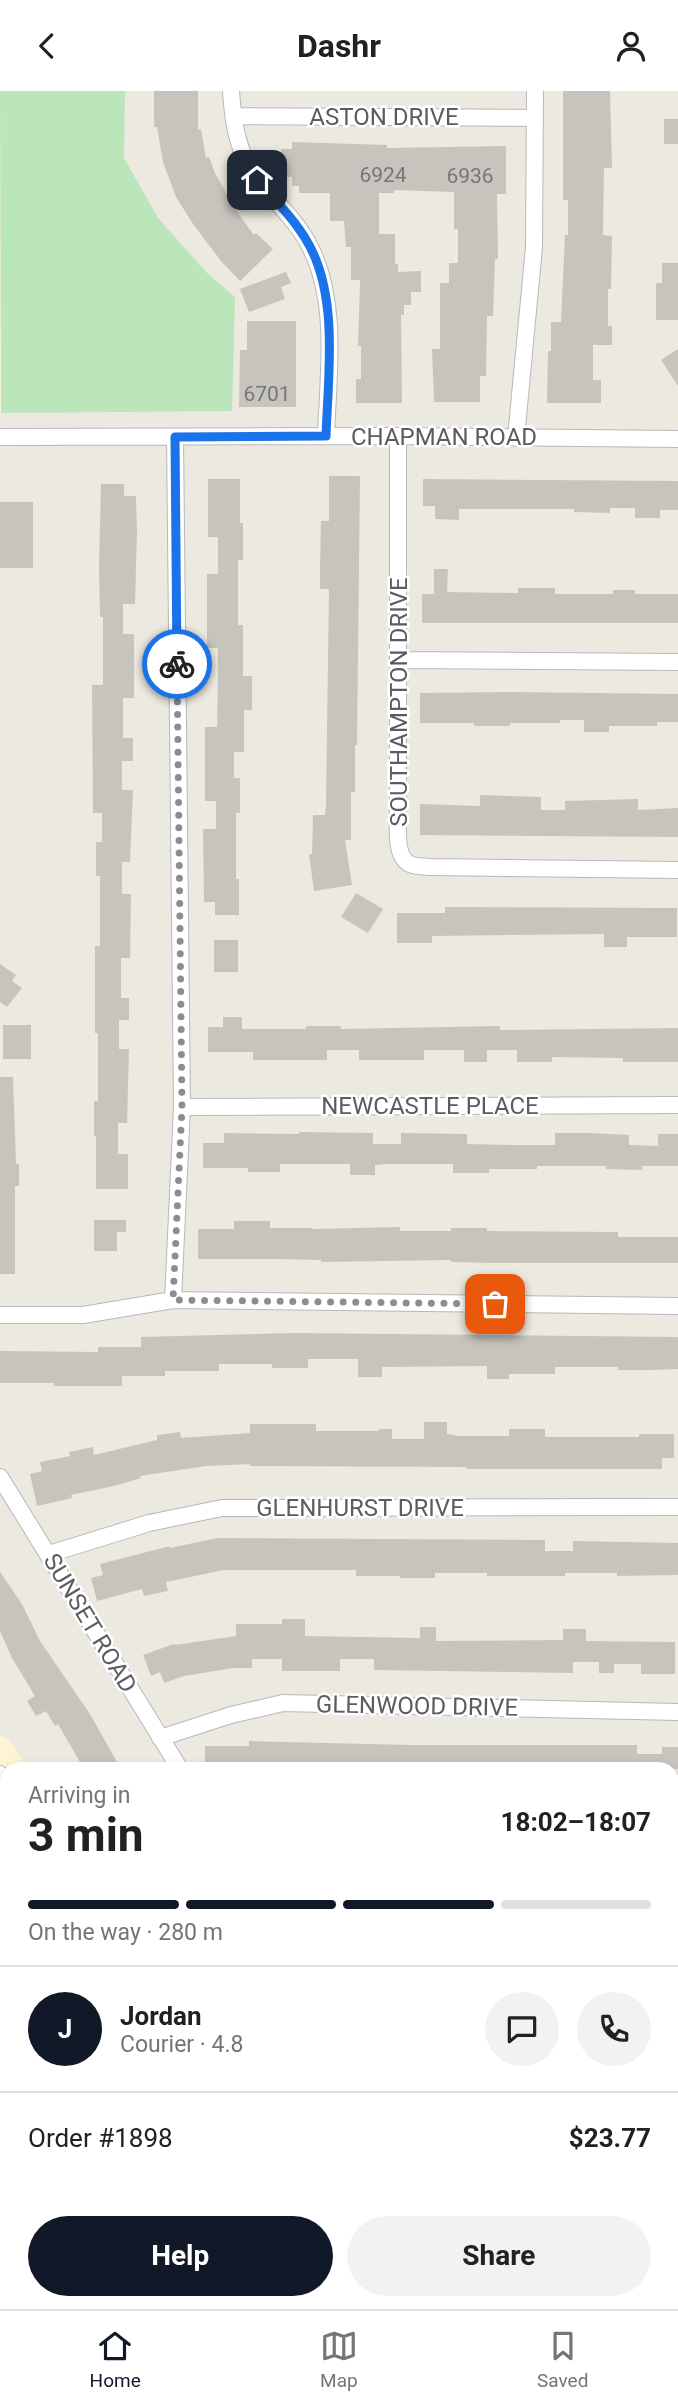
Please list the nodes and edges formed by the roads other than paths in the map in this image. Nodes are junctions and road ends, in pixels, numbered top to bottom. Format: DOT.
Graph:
graph roads {
  1 [pos="231,91"];
  2 [pos="535,91"];
  3 [pos="233,116"];
  4 [pos="535,118"];
  5 [pos="326,436"];
  6 [pos="398,436"];
  7 [pos="0,437"];
  8 [pos="175,437"];
  9 [pos="516,438"];
  10 [pos="678,439"];
  11 [pos="399,660"];
  12 [pos="678,662"];
  13 [pos="678,870"];
  14 [pos="678,1105"];
  15 [pos="182,1107"];
  16 [pos="173,1300"];
  17 [pos="678,1306"];
  18 [pos="0,1315"];
  19 [pos="0,1477"];
  20 [pos="678,1507"];
  21 [pos="49,1554"];
  22 [pos="678,1712"];
  23 [pos="160,1738"];
  24 [pos="175,1762"];
  1 -- 3 [label="street"];
  2 -- 4 [label="street"];
  3 -- 4 [label="street, ASTON DRIVE"];
  3 -- 5 [label="street"];
  4 -- 9 [label="street"];
  5 -- 6 [label="street, CHAPMAN ROAD"];
  5 -- 8 [label="street, CHAPMAN ROAD"];
  6 -- 9 [label="street, CHAPMAN ROAD"];
  6 -- 11 [label="street, SOUTHAMPTON DRIVE"];
  7 -- 8 [label="street, CHAPMAN ROAD"];
  8 -- 15 [label="street"];
  9 -- 10 [label="street, CHAPMAN ROAD"];
  11 -- 12 [label="street"];
  11 -- 13 [label="street, SOUTHAMPTON DRIVE"];
  14 -- 15 [label="street, NEWCASTLE PLACE"];
  15 -- 16 [label="street"];
  16 -- 17 [label="street"];
  16 -- 18 [label="street"];
  19 -- 21 [label="street, SUNSET ROAD"];
  20 -- 21 [label="street, GLENHURST DRIVE"];
  21 -- 23 [label="street, SUNSET ROAD"];
  22 -- 23 [label="street, GLENWOOD DRIVE"];
  23 -- 24 [label="street, SUNSET ROAD"];
}
